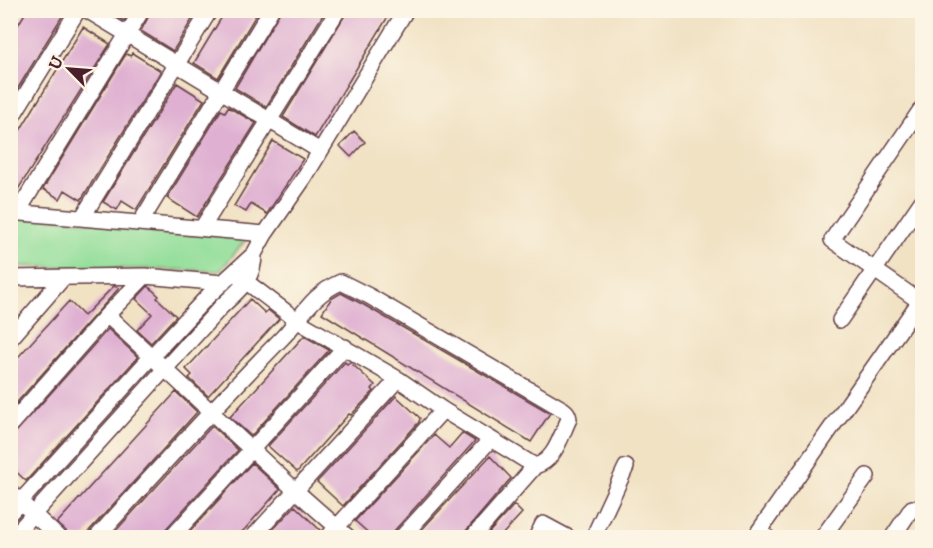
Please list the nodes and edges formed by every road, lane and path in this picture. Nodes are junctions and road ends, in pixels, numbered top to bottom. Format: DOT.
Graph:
graph roads {
  1 [pos="78,10"];
  2 [pos="87,10"];
  3 [pos="142,10"];
  4 [pos="210,10"];
  5 [pos="271,10"];
  6 [pos="338,10"];
  7 [pos="406,10"];
  8 [pos="127,34"];
  9 [pos="177,64"];
  10 [pos="221,91"];
  11 [pos="922,108"];
  12 [pos="10,120"];
  13 [pos="269,120"];
  14 [pos="320,151"];
  15 [pos="922,201"];
  16 [pos="14,212"];
  17 [pos="82,218"];
  18 [pos="140,223"];
  19 [pos="202,228"];
  20 [pos="265,234"];
  21 [pos="875,269"];
  22 [pos="145,276"];
  23 [pos="10,278"];
  24 [pos="63,278"];
  25 [pos="235,279"];
  26 [pos="208,296"];
  27 [pos="921,302"];
  28 [pos="220,308"];
  29 [pos="107,315"];
  30 [pos="840,320"];
  31 [pos="298,321"];
  32 [pos="10,339"];
  33 [pos="345,347"];
  34 [pos="152,356"];
  35 [pos="165,369"];
  36 [pos="398,379"];
  37 [pos="443,410"];
  38 [pos="210,411"];
  39 [pos="10,425"];
  40 [pos="491,439"];
  41 [pos="252,449"];
  42 [pos="535,466"];
  43 [pos="626,468"];
  44 [pos="867,476"];
  45 [pos="296,491"];
  46 [pos="16,497"];
  47 [pos="912,508"];
  48 [pos="10,513"];
  49 [pos="33,513"];
  50 [pos="332,532"];
  51 [pos="12,537"];
  52 [pos="59,537"];
  53 [pos="96,537"];
  54 [pos="171,537"];
  55 [pos="252,537"];
  56 [pos="349,537"];
  57 [pos="401,537"];
  58 [pos="472,537"];
  59 [pos="536,537"];
  60 [pos="569,537"];
  61 [pos="593,537"];
  62 [pos="768,537"];
  63 [pos="822,537"];
  64 [pos="892,537"];
  1 -- 12 [label="street"];
  2 -- 8 [label="street"];
  3 -- 8 [label="street"];
  4 -- 9 [label="street"];
  5 -- 10 [label="street"];
  6 -- 13 [label="street"];
  7 -- 14 [label="street"];
  8 -- 9 [label="street"];
  8 -- 16 [label="street"];
  9 -- 10 [label="street"];
  9 -- 17 [label="street"];
  10 -- 13 [label="street"];
  10 -- 18 [label="street"];
  11 -- 21 [label="street"];
  13 -- 14 [label="street"];
  13 -- 19 [label="street"];
  14 -- 20 [label="street"];
  15 -- 21 [label="street"];
  16 -- 17 [label="street"];
  17 -- 18 [label="street"];
  18 -- 19 [label="street"];
  19 -- 20 [label="street"];
  20 -- 25 [label="street"];
  21 -- 27 [label="street"];
  21 -- 30 [label="street"];
  22 -- 24 [label="street"];
  22 -- 25 [label="street"];
  22 -- 29 [label="street"];
  23 -- 24 [label="street"];
  24 -- 32 [label="street"];
  25 -- 26 [label="street"];
  25 -- 28 [label="street"];
  25 -- 31 [label="street"];
  26 -- 28 [label="street"];
  26 -- 34 [label="street"];
  27 -- 62 [label="street"];
  28 -- 35 [label="street"];
  29 -- 34 [label="street"];
  29 -- 39 [label="street"];
  31 -- 33 [label="street"];
  31 -- 38 [label="street"];
  31 -- 42 [label="street"];
  33 -- 36 [label="street"];
  33 -- 41 [label="street"];
  34 -- 35 [label="street"];
  34 -- 46 [label="street"];
  35 -- 38 [label="street"];
  35 -- 49 [label="street"];
  36 -- 37 [label="street"];
  36 -- 45 [label="street"];
  37 -- 40 [label="street"];
  37 -- 50 [label="street"];
  38 -- 41 [label="street"];
  38 -- 53 [label="street"];
  40 -- 42 [label="street"];
  40 -- 57 [label="street"];
  41 -- 45 [label="street"];
  41 -- 54 [label="street"];
  42 -- 58 [label="street"];
  43 -- 61 [label="street"];
  44 -- 63 [label="street"];
  45 -- 50 [label="street"];
  45 -- 55 [label="street"];
  46 -- 48 [label="street"];
  46 -- 49 [label="street"];
  47 -- 64 [label="street"];
  49 -- 51 [label="street"];
  49 -- 52 [label="street"];
  50 -- 56 [label="street"];
  59 -- 60 [label="street"];
}
